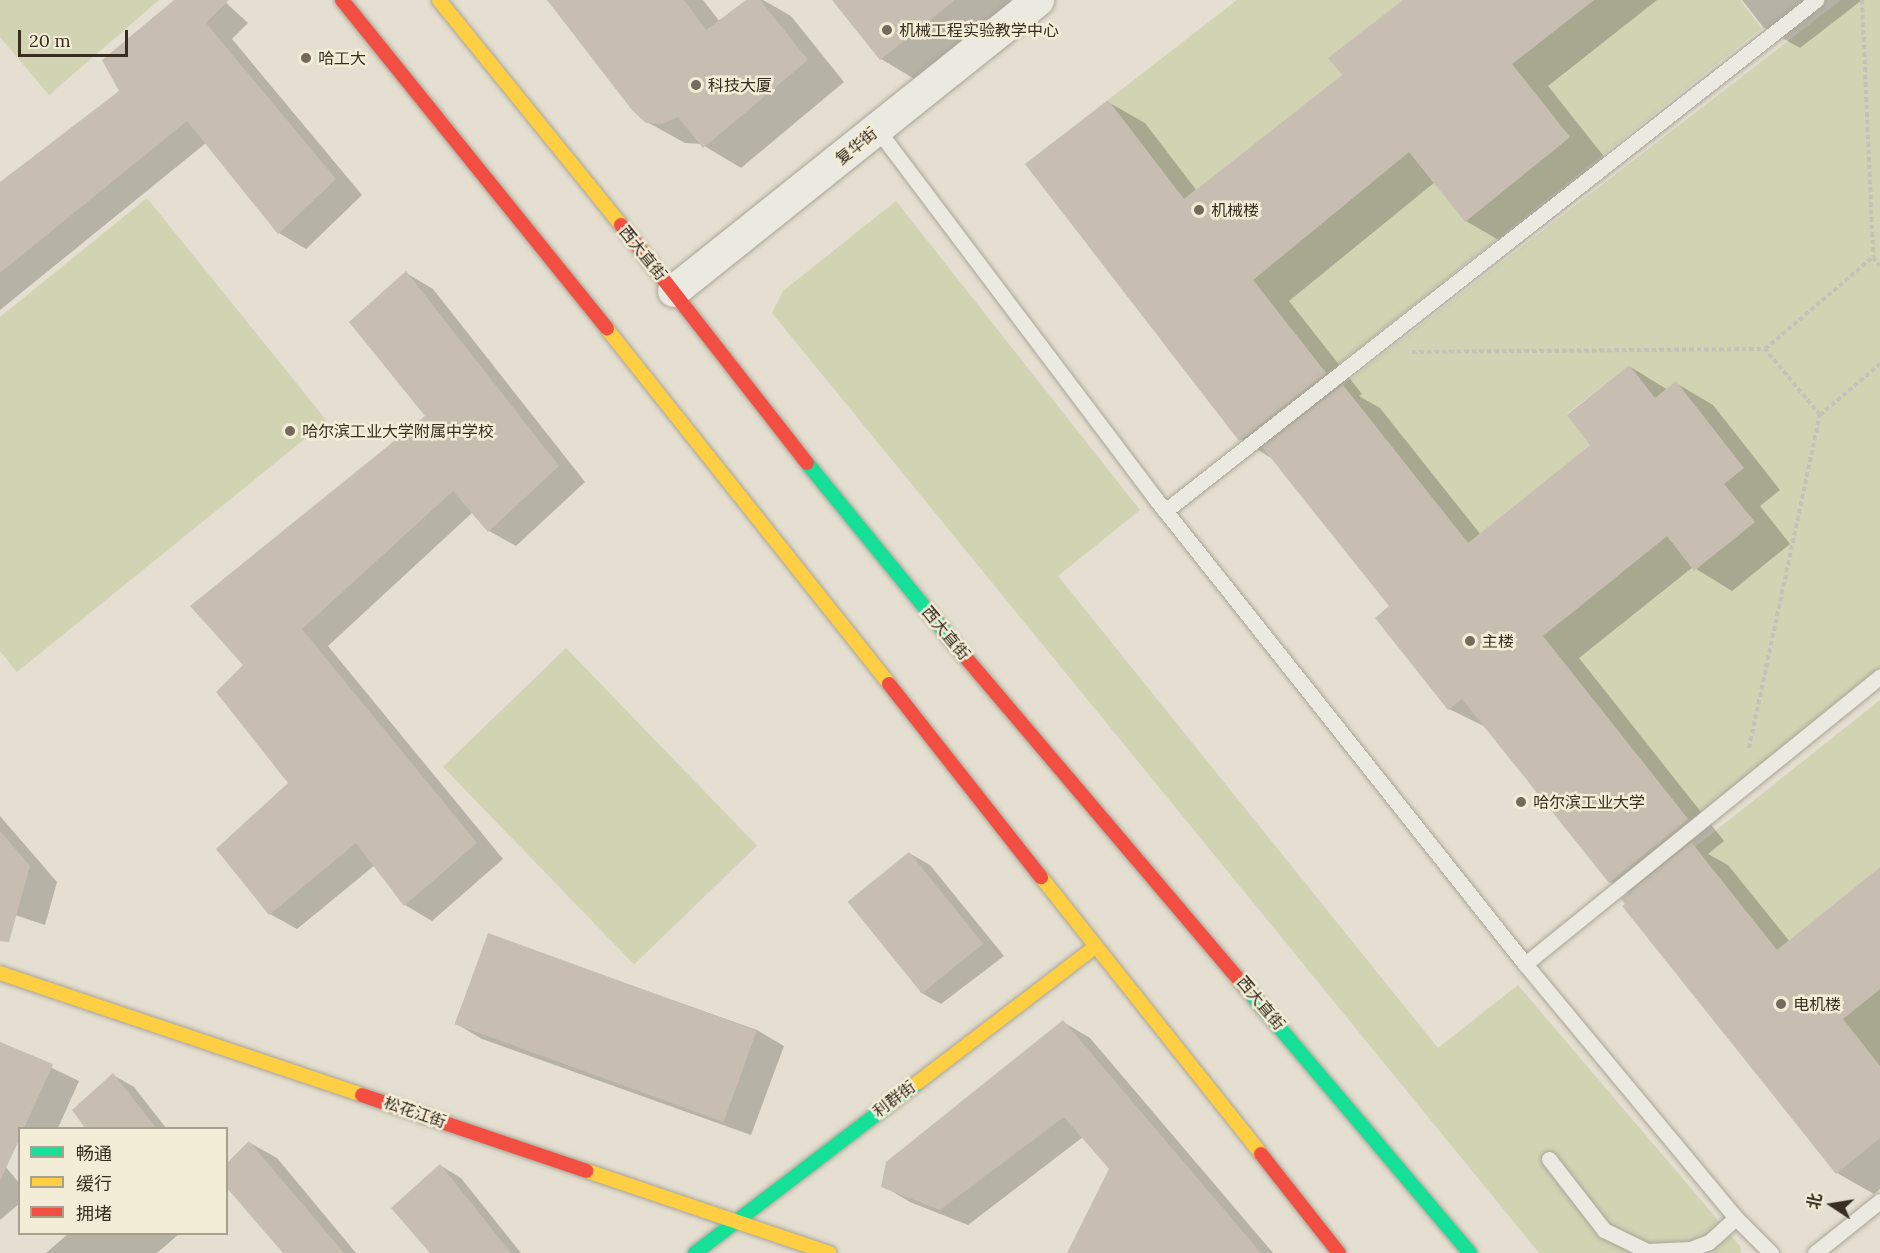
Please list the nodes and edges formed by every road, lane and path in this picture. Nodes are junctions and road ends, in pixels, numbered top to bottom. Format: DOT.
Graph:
graph roads {
  1 [pos="342,0"];
  2 [pos="439,0"];
  3 [pos="1038,0"];
  4 [pos="1816,0"];
  5 [pos="1862,0"];
  6 [pos="877,129"];
  7 [pos="1873,258"];
  8 [pos="1880,266"];
  9 [pos="674,291"];
  10 [pos="1765,349"];
  11 [pos="1370,353"];
  12 [pos="1880,364"];
  13 [pos="1820,415"];
  14 [pos="1165,511"];
  15 [pos="1880,677"];
  16 [pos="1739,792"];
  17 [pos="1095,947"];
  18 [pos="1525,964"];
  19 [pos="0,973"];
  20 [pos="1549,1159"];
  21 [pos="1297,1200"];
  22 [pos="1880,1201"];
  23 [pos="1737,1218"];
  24 [pos="735,1220"];
  25 [pos="695,1253"];
  26 [pos="830,1253"];
  27 [pos="1328,1253"];
  28 [pos="1339,1253"];
  29 [pos="1470,1253"];
  30 [pos="1772,1253"];
  31 [pos="1815,1253"];
  1 -- 17 [label="main road"];
  2 -- 9 [label="main road, 西大直街"];
  3 -- 6 [label="street, 复华街"];
  4 -- 11 [label="lane"];
  5 -- 7 [label="path"];
  6 -- 9 [label="street, 复华街"];
  6 -- 14 [label="lane"];
  7 -- 8 [label="path"];
  7 -- 10 [label="path"];
  9 -- 29 [label="main road, 西大直街"];
  10 -- 11 [label="path"];
  10 -- 13 [label="path"];
  11 -- 14 [label="lane"];
  12 -- 13 [label="path"];
  13 -- 16 [label="path"];
  14 -- 18 [label="lane"];
  15 -- 16 [label="lane"];
  16 -- 18 [label="lane"];
  17 -- 21 [label="main road"];
  17 -- 24 [label="main road, 利群街"];
  18 -- 23 [label="lane"];
  19 -- 24 [label="main road, 松花江街"];
  20 -- 23 [label="lane"];
  21 -- 27 [label="main road"];
  21 -- 28 [label="main road"];
  22 -- 31 [label="lane"];
  23 -- 30 [label="lane"];
  24 -- 25 [label="main road, 利群街"];
  24 -- 26 [label="main road, 松花江街"];
}
